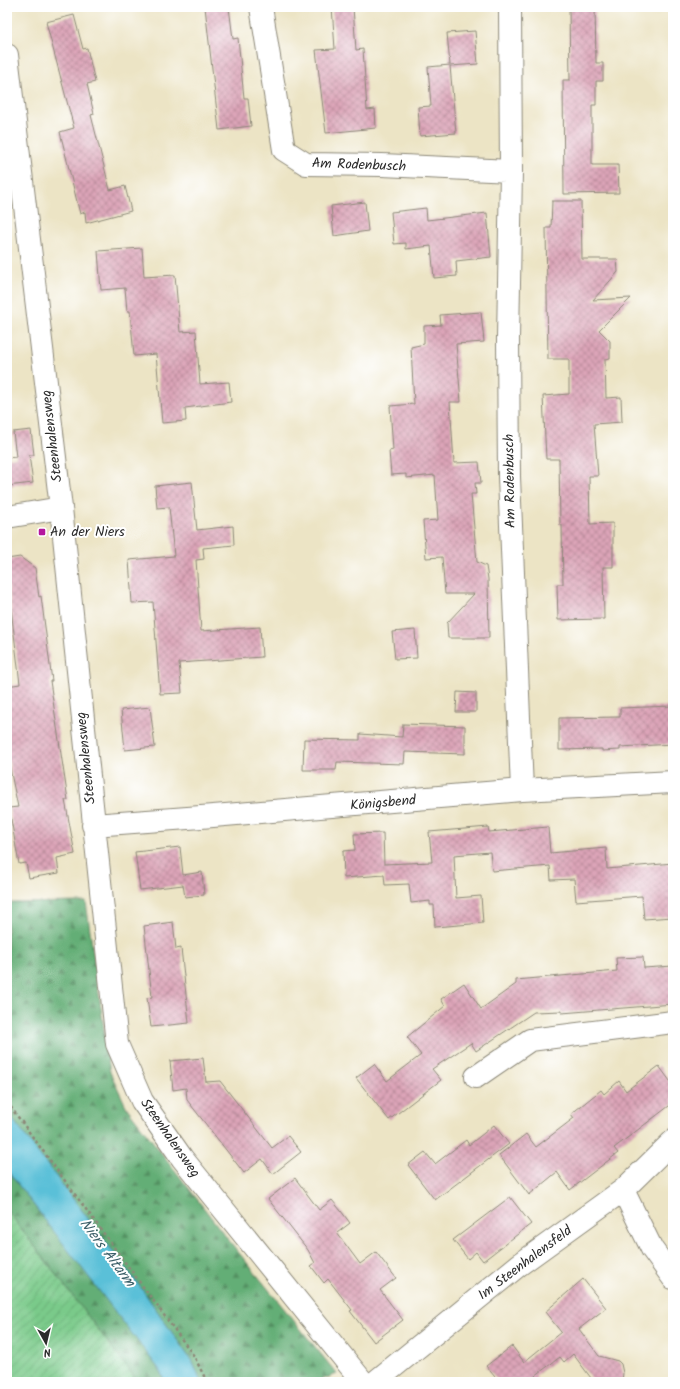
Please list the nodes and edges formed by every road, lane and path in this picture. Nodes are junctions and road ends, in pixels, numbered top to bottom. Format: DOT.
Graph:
graph roads {
  1 [pos="261,7"];
  2 [pos="510,7"];
  3 [pos="7,55"];
  4 [pos="511,171"];
  5 [pos="61,508"];
  6 [pos="7,517"];
  7 [pos="673,782"];
  8 [pos="522,790"];
  9 [pos="93,825"];
  10 [pos="673,1022"];
  11 [pos="476,1077"];
  12 [pos="7,1102"];
  13 [pos="673,1141"];
  14 [pos="623,1190"];
  15 [pos="673,1278"];
  16 [pos="207,1382"];
  17 [pos="363,1382"];
  18 [pos="375,1382"];
  1 -- 4 [label="street, Am Rodenbusch"];
  2 -- 4 [label="street, Am Rodenbusch"];
  3 -- 5 [label="street, Steenhalensweg"];
  4 -- 8 [label="street, Am Rodenbusch"];
  5 -- 6 [label="street"];
  5 -- 9 [label="street, Steenhalensweg"];
  7 -- 8 [label="street, Königsbend"];
  8 -- 9 [label="street, Königsbend"];
  9 -- 17 [label="street, Steenhalensweg"];
  10 -- 11 [label="street"];
  12 -- 16 [label="path"];
  13 -- 14 [label="street, Im Steenhalensfeld"];
  14 -- 15 [label="street"];
  14 -- 18 [label="street, Im Steenhalensfeld"];
}
